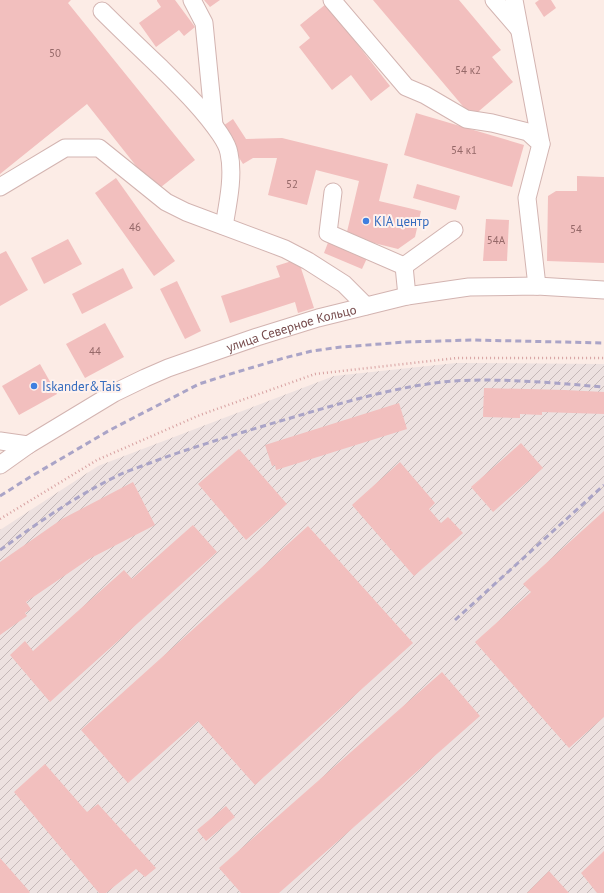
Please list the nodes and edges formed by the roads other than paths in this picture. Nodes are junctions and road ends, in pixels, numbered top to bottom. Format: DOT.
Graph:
graph roads {
  1 [pos="192,0"];
  2 [pos="332,0"];
  3 [pos="494,0"];
  4 [pos="514,0"];
  5 [pos="102,11"];
  6 [pos="519,29"];
  7 [pos="214,125"];
  8 [pos="541,144"];
  9 [pos="0,187"];
  10 [pos="333,192"];
  11 [pos="224,226"];
  12 [pos="454,230"];
  13 [pos="404,266"];
  14 [pos="537,286"];
  15 [pos="604,290"];
  16 [pos="407,296"];
  17 [pos="366,306"];
  18 [pos="0,441"];
  19 [pos="28,445"];
  20 [pos="0,465"];
  1 -- 7 [label="street"];
  2 -- 8 [label="street"];
  3 -- 6 [label="street"];
  4 -- 6 [label="street"];
  5 -- 7 [label="street"];
  6 -- 8 [label="street"];
  7 -- 11 [label="street"];
  8 -- 14 [label="street"];
  9 -- 11 [label="street"];
  10 -- 13 [label="street"];
  11 -- 17 [label="street"];
  12 -- 13 [label="street"];
  13 -- 16 [label="street"];
  14 -- 15 [label="street, улица Северное Кольцо"];
  14 -- 16 [label="street, улица Северное Кольцо"];
  16 -- 17 [label="street, улица Северное Кольцо"];
  17 -- 19 [label="street, улица Северное Кольцо"];
  18 -- 19 [label="street"];
  19 -- 20 [label="street, улица Северное Кольцо"];
}
